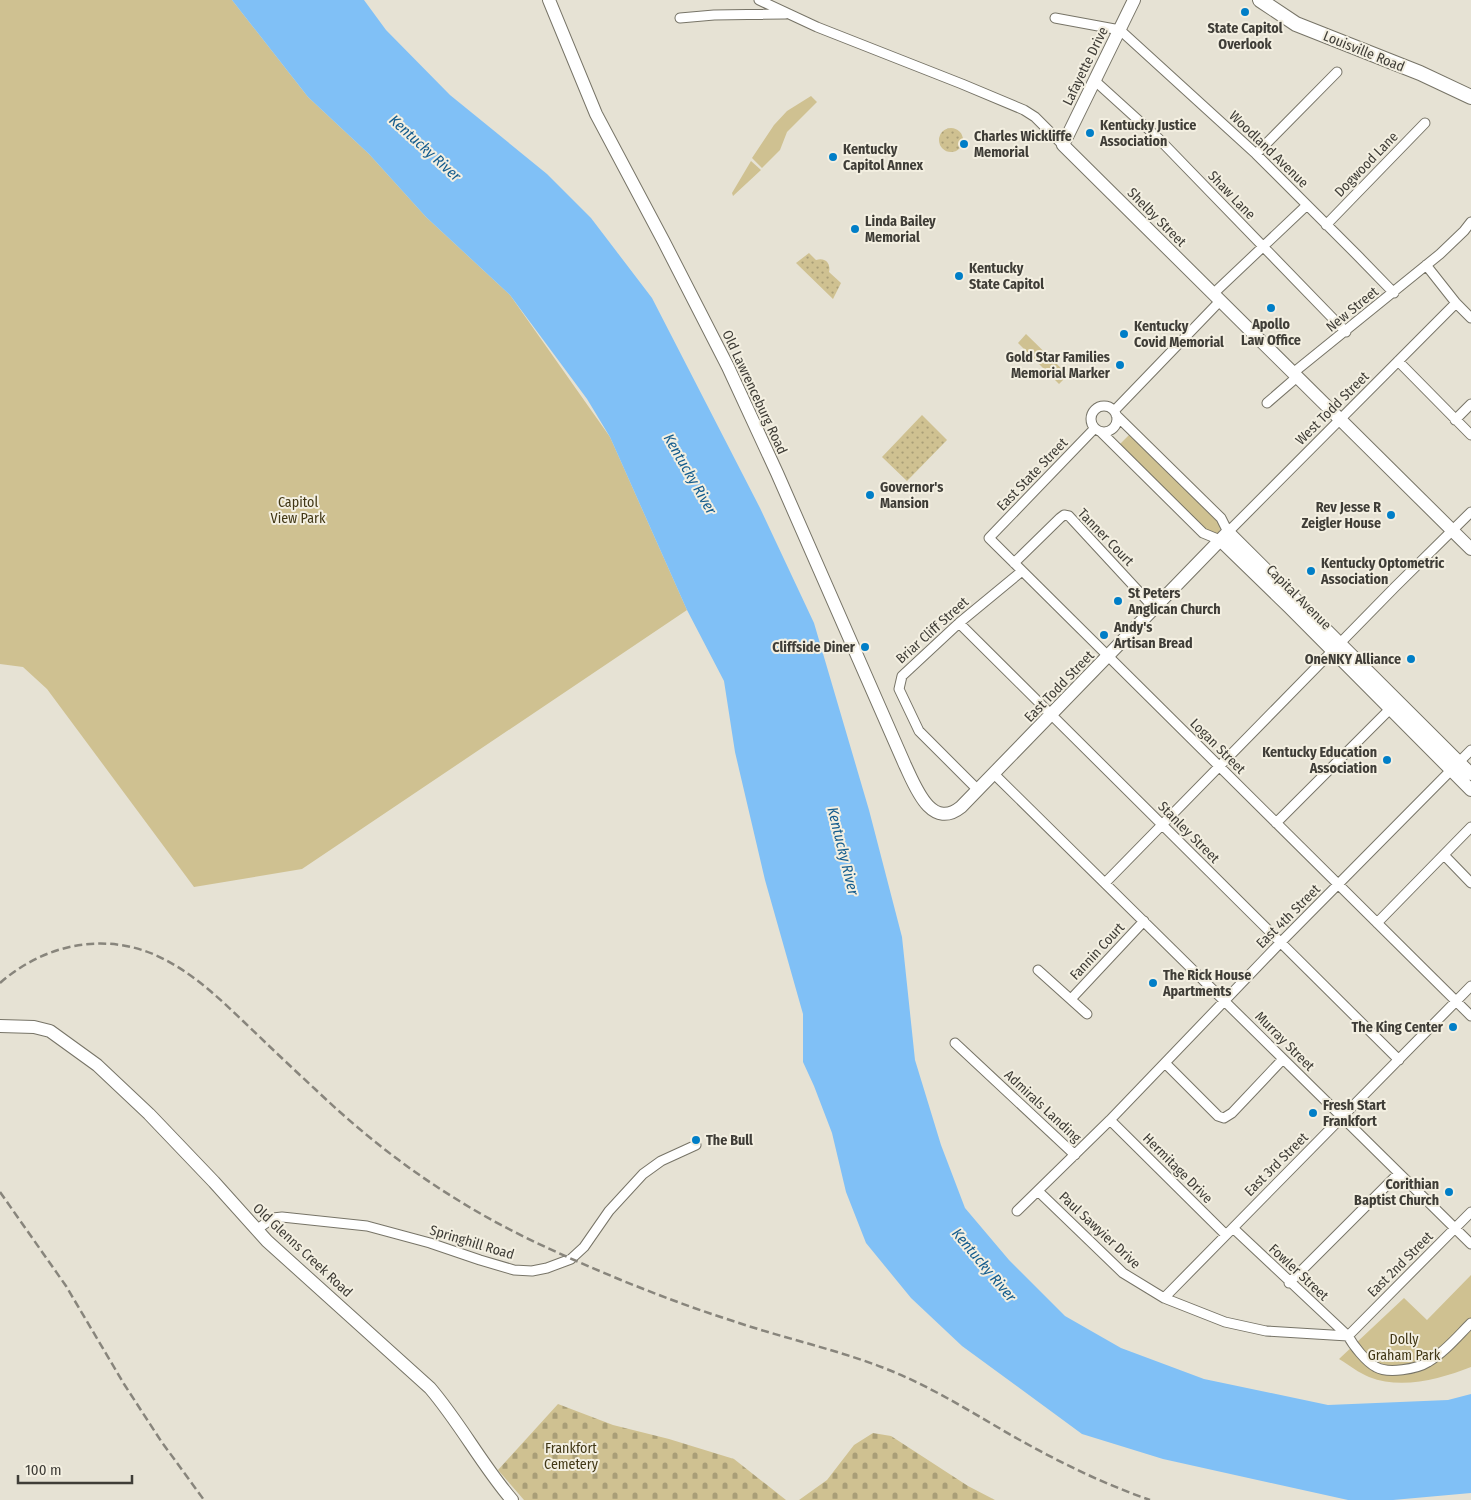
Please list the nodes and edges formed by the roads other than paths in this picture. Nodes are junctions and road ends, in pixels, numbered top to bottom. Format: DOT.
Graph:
graph roads {
  1 [pos="549,0"];
  2 [pos="759,0"];
  3 [pos="1134,0"];
  4 [pos="1260,0"];
  5 [pos="787,14"];
  6 [pos="680,18"];
  7 [pos="1055,18"];
  8 [pos="1120,30"];
  9 [pos="1337,72"];
  10 [pos="1094,80"];
  11 [pos="1471,97"];
  12 [pos="1425,123"];
  13 [pos="1063,145"];
  14 [pos="1256,154"];
  15 [pos="1307,205"];
  16 [pos="1471,222"];
  17 [pos="1326,225"];
  18 [pos="1263,246"];
  19 [pos="1426,266"];
  20 [pos="1394,293"];
  21 [pos="1217,298"];
  22 [pos="1456,303"];
  23 [pos="1471,318"];
  24 [pos="1346,332"];
  25 [pos="1398,361"];
  26 [pos="1295,375"];
  27 [pos="1267,403"];
  28 [pos="1471,404"];
  29 [pos="1115,413"];
  30 [pos="1340,420"];
  31 [pos="1456,420"];
  32 [pos="1098,430"];
  33 [pos="1471,435"];
  34 [pos="1471,512"];
  35 [pos="1452,530"];
  36 [pos="1224,536"];
  37 [pos="989,538"];
  38 [pos="1471,549"];
  39 [pos="1014,563"];
  40 [pos="1022,571"];
  41 [pos="1154,608"];
  42 [pos="959,623"];
  43 [pos="1336,647"];
  44 [pos="1108,656"];
  45 [pos="1394,705"];
  46 [pos="1052,715"];
  47 [pos="1471,750"];
  48 [pos="1219,766"];
  49 [pos="1455,766"];
  50 [pos="994,774"];
  51 [pos="1471,774"];
  52 [pos="978,790"];
  53 [pos="1471,790"];
  54 [pos="925,802"];
  55 [pos="1276,823"];
  56 [pos="1162,825"];
  57 [pos="1471,827"];
  58 [pos="1444,855"];
  59 [pos="1105,883"];
  60 [pos="1471,883"];
  61 [pos="1338,885"];
  62 [pos="1144,921"];
  63 [pos="1377,923"];
  64 [pos="1281,942"];
  65 [pos="1038,970"];
  66 [pos="1471,986"];
  67 [pos="1071,999"];
  68 [pos="1224,1001"];
  69 [pos="1456,1002"];
  70 [pos="1087,1014"];
  71 [pos="1471,1016"];
  72 [pos="0,1026"];
  73 [pos="955,1043"];
  74 [pos="1283,1059"];
  75 [pos="1399,1060"];
  76 [pos="1165,1064"];
  77 [pos="1342,1117"];
  78 [pos="1110,1120"];
  79 [pos="696,1144"];
  80 [pos="1075,1155"];
  81 [pos="1399,1173"];
  82 [pos="1038,1191"];
  83 [pos="1017,1210"];
  84 [pos="1471,1212"];
  85 [pos="1455,1228"];
  86 [pos="256,1230"];
  87 [pos="1230,1231"];
  88 [pos="1471,1244"];
  89 [pos="1289,1283"];
  90 [pos="1164,1298"];
  91 [pos="1471,1323"];
  92 [pos="1348,1336"];
  93 [pos="512,1500"];
  1 -- 54 [label="main road, Old Lawrenceburg Road"];
  2 -- 5 [label="street, Shelby Street"];
  3 -- 8 [label="main road, Lafayette Drive"];
  4 -- 11 [label="main road, Louisville Road"];
  5 -- 6 [label="street"];
  5 -- 13 [label="street, Shelby Street"];
  7 -- 8 [label="street"];
  8 -- 10 [label="main road, Lafayette Drive"];
  8 -- 14 [label="street, Woodland Avenue"];
  9 -- 14 [label="street"];
  10 -- 13 [label="main road, Lafayette Drive"];
  10 -- 18 [label="street, Shaw Lane"];
  12 -- 17 [label="street, Dogwood Lane"];
  13 -- 21 [label="main road, Shelby Street"];
  14 -- 15 [label="street, Woodland Avenue"];
  15 -- 17 [label="street, Woodland Avenue"];
  15 -- 18 [label="street"];
  16 -- 19 [label="street, New Street"];
  17 -- 20 [label="street, Woodland Avenue"];
  18 -- 21 [label="street"];
  18 -- 24 [label="street, Shaw Lane"];
  19 -- 20 [label="street, New Street"];
  19 -- 22 [label="street"];
  20 -- 24 [label="street, New Street"];
  21 -- 26 [label="main road, Shelby Street"];
  21 -- 29 [label="street"];
  22 -- 23 [label="street"];
  22 -- 25 [label="street, West Todd Street"];
  24 -- 26 [label="street, New Street"];
  25 -- 30 [label="street, West Todd Street"];
  25 -- 31 [label="street"];
  26 -- 27 [label="street, New Street"];
  26 -- 30 [label="main road, Shelby Street"];
  28 -- 31 [label="street"];
  29 -- 32 [label="street"];
  29 -- 32 [label="street"];
  29 -- 36 [label="street, Capital Avenue"];
  30 -- 35 [label="main road, Shelby Street"];
  30 -- 36 [label="street, West Todd Street"];
  31 -- 33 [label="street"];
  32 -- 36 [label="street, Capital Avenue"];
  32 -- 37 [label="street, East State Street"];
  34 -- 35 [label="street"];
  35 -- 38 [label="main road, Shelby Street"];
  35 -- 43 [label="street"];
  36 -- 41 [label="main road, East Todd Street"];
  36 -- 43 [label="main road, Capital Avenue"];
  37 -- 39 [label="street, Logan Street"];
  39 -- 40 [label="street, Logan Street"];
  39 -- 41 [label="street, Tanner Court"];
  40 -- 42 [label="street, Briar Cliff Street"];
  40 -- 44 [label="street, Logan Street"];
  41 -- 44 [label="main road, East Todd Street"];
  42 -- 46 [label="street, Stanley Street"];
  42 -- 52 [label="street, Briar Cliff Street"];
  43 -- 45 [label="main road, Capital Avenue"];
  43 -- 48 [label="street"];
  44 -- 46 [label="main road, East Todd Street"];
  44 -- 48 [label="street, Logan Street"];
  45 -- 49 [label="main road, Capital Avenue"];
  45 -- 55 [label="street"];
  46 -- 50 [label="main road, East Todd Street"];
  46 -- 56 [label="street, Stanley Street"];
  47 -- 49 [label="street, East 4th Street"];
  48 -- 55 [label="street, Logan Street"];
  48 -- 56 [label="street"];
  49 -- 51 [label="main road, Capital Avenue"];
  49 -- 53 [label="main road, Capital Avenue"];
  49 -- 61 [label="street, East 4th Street"];
  50 -- 52 [label="main road, East Todd Street"];
  50 -- 59 [label="street, Murray Street"];
  52 -- 54 [label="main road, East Todd Street"];
  55 -- 61 [label="street, Logan Street"];
  56 -- 59 [label="street"];
  56 -- 64 [label="street, Stanley Street"];
  57 -- 58 [label="street"];
  58 -- 60 [label="street"];
  58 -- 63 [label="street"];
  59 -- 62 [label="street, Murray Street"];
  61 -- 63 [label="street, Logan Street"];
  61 -- 64 [label="street, East 4th Street"];
  62 -- 67 [label="street, Fannin Court"];
  62 -- 68 [label="street, Murray Street"];
  63 -- 69 [label="street, Logan Street"];
  64 -- 68 [label="street, East 4th Street"];
  64 -- 75 [label="street, Stanley Street"];
  65 -- 67 [label="street, Fannin Court"];
  66 -- 69 [label="street, East 3rd Street"];
  67 -- 70 [label="street, Fannin Court"];
  68 -- 74 [label="street, Murray Street"];
  68 -- 76 [label="street, East 4th Street"];
  69 -- 71 [label="street, Logan Street"];
  69 -- 75 [label="street, East 3rd Street"];
  72 -- 86 [label="main road, Old Glenns Creek Road"];
  73 -- 80 [label="street, Admirals Landing"];
  74 -- 76 [label="street"];
  74 -- 77 [label="street, Murray Street"];
  75 -- 77 [label="street, East 3rd Street"];
  76 -- 78 [label="street, East 4th Street"];
  77 -- 81 [label="street, Murray Street"];
  77 -- 87 [label="street, East 3rd Street"];
  78 -- 80 [label="street, East 4th Street"];
  78 -- 87 [label="street, Hermitage Drive"];
  79 -- 86 [label="street, Springhill Road"];
  80 -- 82 [label="street, Admirals Landing"];
  81 -- 85 [label="street, Murray Street"];
  81 -- 89 [label="street"];
  82 -- 83 [label="street, Admirals Landing"];
  82 -- 90 [label="street, Paul Sawyier Drive"];
  84 -- 85 [label="street, East 2nd Street"];
  85 -- 88 [label="street, Murray Street"];
  85 -- 92 [label="street, East 2nd Street"];
  86 -- 93 [label="main road, Old Glenns Creek Road"];
  87 -- 89 [label="street, Fowler Street"];
  87 -- 90 [label="street, East 3rd Street"];
  89 -- 92 [label="street, Fowler Street"];
  90 -- 92 [label="street, Paul Sawyier Drive"];
  91 -- 92 [label="street, Fowler Street"];
}
